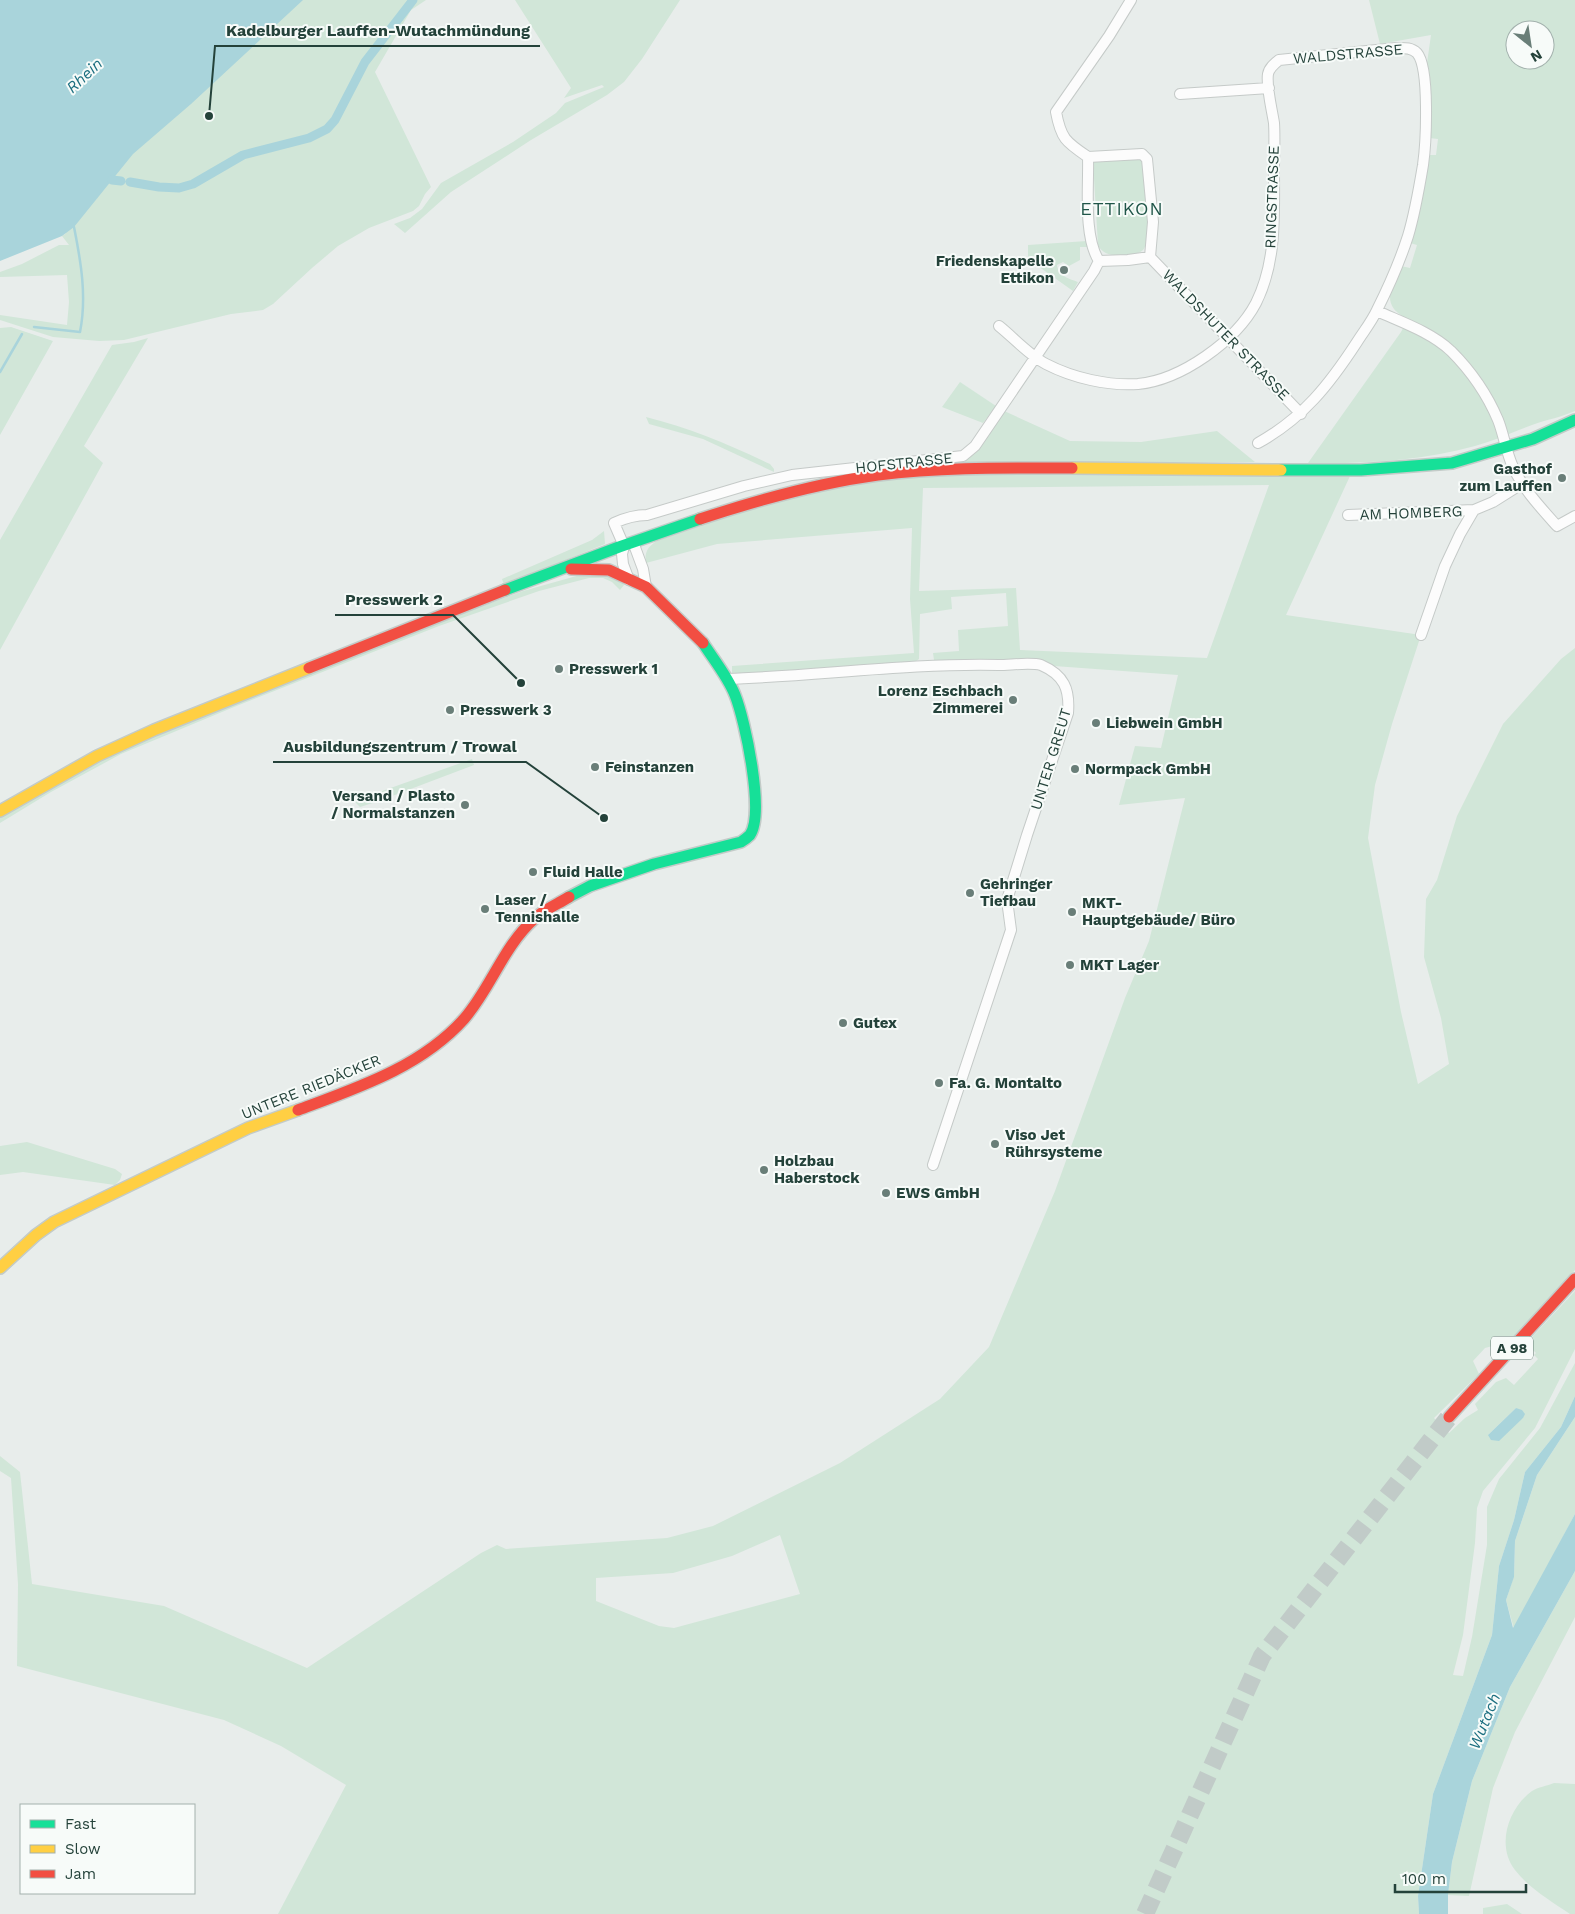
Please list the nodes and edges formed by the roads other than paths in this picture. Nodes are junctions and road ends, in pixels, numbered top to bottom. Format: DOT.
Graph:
graph roads {
  1 [pos="1131,0"];
  2 [pos="1279,60"];
  3 [pos="1269,88"];
  4 [pos="1180,94"];
  5 [pos="1088,157"];
  6 [pos="1150,257"];
  7 [pos="1099,261"];
  8 [pos="1377,311"];
  9 [pos="999,326"];
  10 [pos="1228,338"];
  11 [pos="1035,356"];
  12 [pos="1301,414"];
  13 [pos="1575,420"];
  14 [pos="1258,443"];
  15 [pos="1506,448"];
  16 [pos="1523,483"];
  17 [pos="1474,510"];
  18 [pos="1348,515"];
  19 [pos="1575,516"];
  20 [pos="628,544"];
  21 [pos="560,569"];
  22 [pos="629,580"];
  23 [pos="646,587"];
  24 [pos="1421,635"];
  25 [pos="726,678"];
  26 [pos="0,811"];
  27 [pos="933,1165"];
  28 [pos="0,1268"];
  29 [pos="1575,1279"];
  30 [pos="1449,1417"];
  1 -- 5 [label="street"];
  2 -- 3 [label="street, RINGSTRASSE"];
  2 -- 8 [label="street, WALDSTRASSE"];
  3 -- 4 [label="street"];
  3 -- 10 [label="street, RINGSTRASSE"];
  5 -- 6 [label="street"];
  5 -- 7 [label="street"];
  6 -- 7 [label="street"];
  6 -- 10 [label="street, WALDSHUTER STRASSE"];
  7 -- 11 [label="street, HOFSTRASSE"];
  8 -- 12 [label="street, WALDSTRASSE"];
  8 -- 15 [label="street"];
  9 -- 11 [label="street, RINGSTRASSE"];
  10 -- 11 [label="street, RINGSTRASSE"];
  10 -- 12 [label="street, WALDSHUTER STRASSE"];
  11 -- 20 [label="street, HOFSTRASSE"];
  12 -- 14 [label="street, WALDSTRASSE"];
  13 -- 15 [label="main road"];
  15 -- 16 [label="street"];
  15 -- 20 [label="main road"];
  16 -- 17 [label="street, AM HOMBERG"];
  16 -- 19 [label="street"];
  17 -- 18 [label="street, AM HOMBERG"];
  17 -- 24 [label="street, AM HOMBERG"];
  20 -- 21 [label="main road"];
  20 -- 22 [label="street"];
  20 -- 23 [label="street"];
  21 -- 22 [label="main road, UNTERE RIEDÄCKER"];
  21 -- 26 [label="main road"];
  22 -- 23 [label="main road, UNTERE RIEDÄCKER"];
  23 -- 25 [label="main road, UNTERE RIEDÄCKER"];
  25 -- 27 [label="street, UNTER GREUT"];
  25 -- 28 [label="main road, UNTERE RIEDÄCKER"];
  29 -- 30 [label="main road, A 98"];
}
